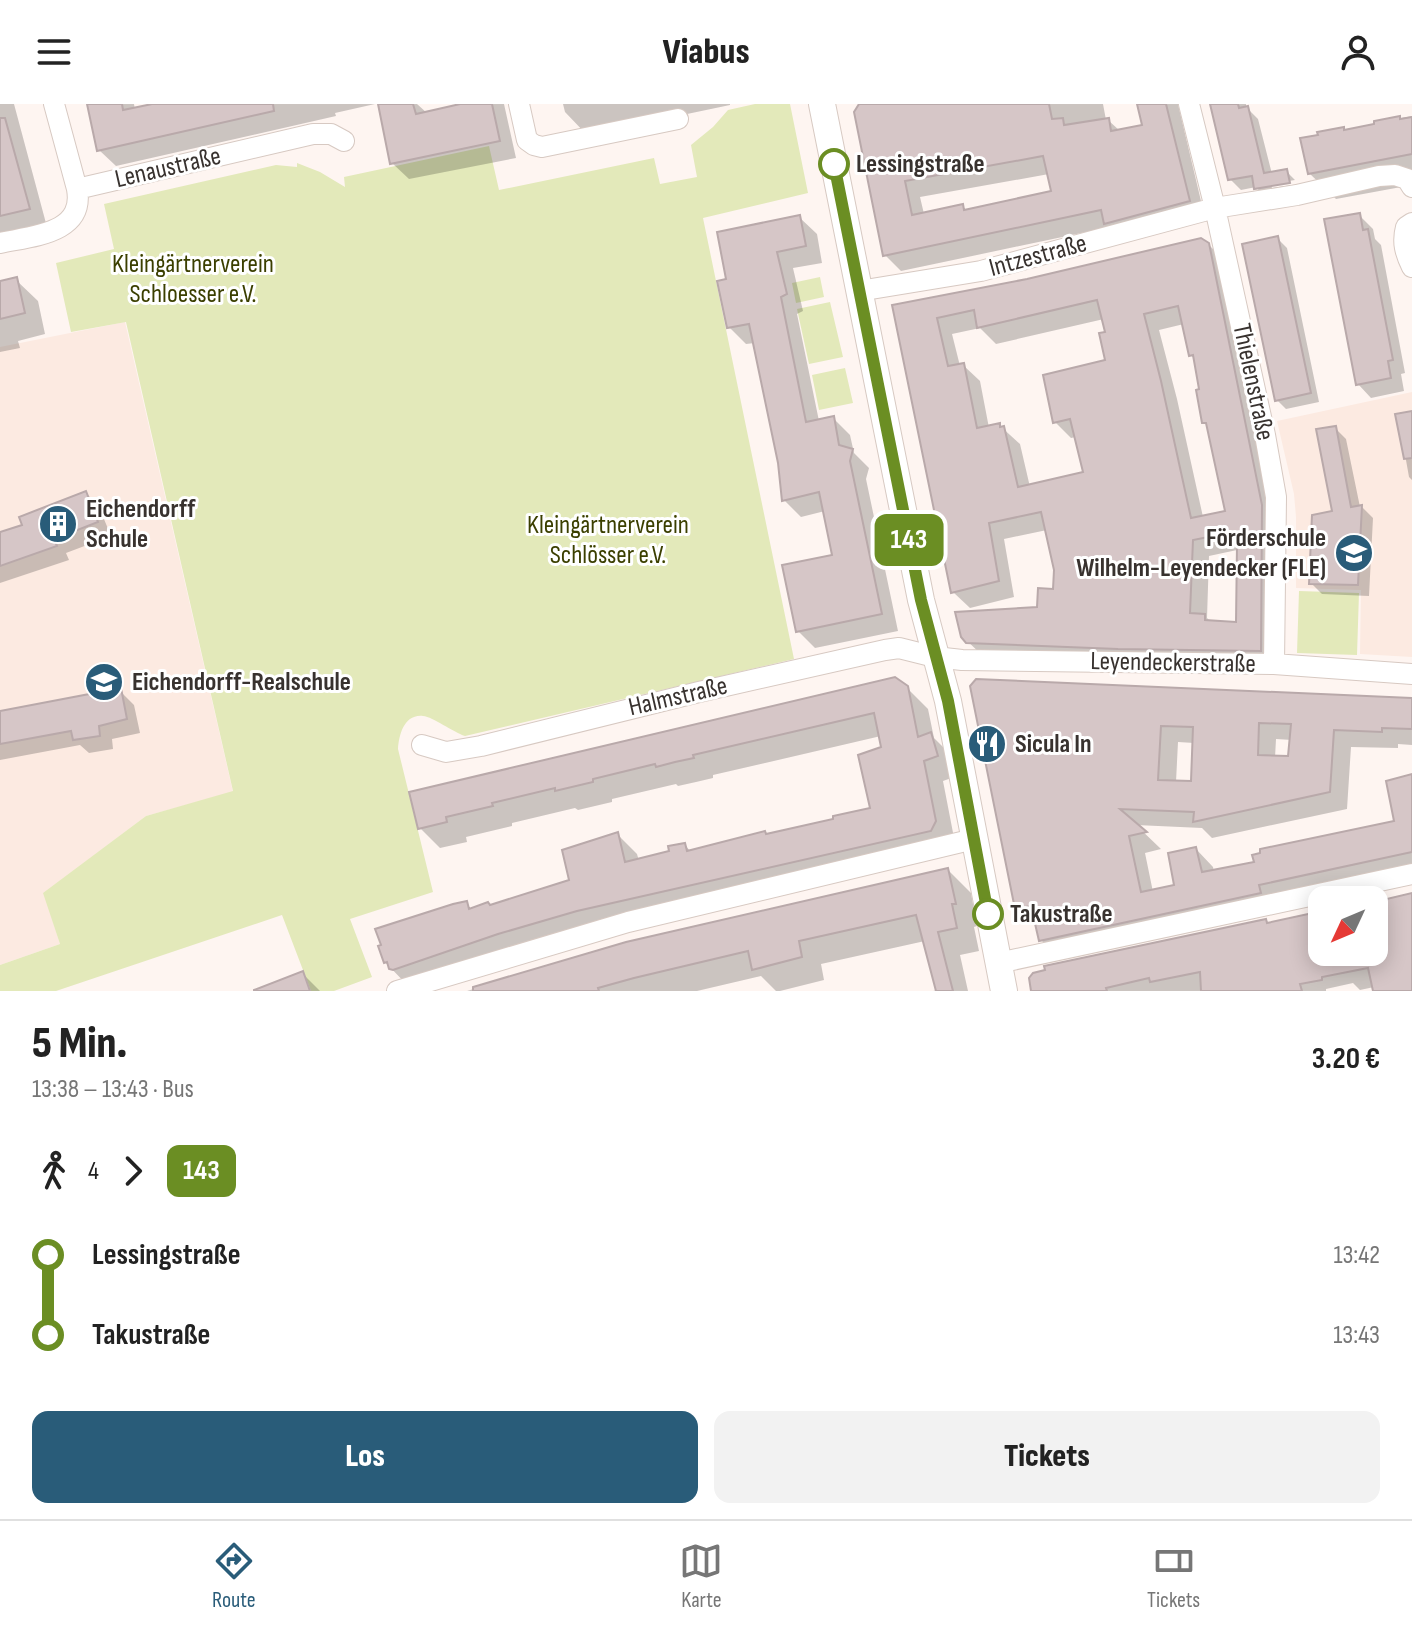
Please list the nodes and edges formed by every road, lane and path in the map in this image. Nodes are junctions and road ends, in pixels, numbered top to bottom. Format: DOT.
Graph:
graph roads {
  1 [pos="54,104"];
  2 [pos="519,104"];
  3 [pos="822,104"];
  4 [pos="1189,104"];
  5 [pos="678,119"];
  6 [pos="344,141"];
  7 [pos="1412,187"];
  8 [pos="77,189"];
  9 [pos="1215,208"];
  10 [pos="1412,223"];
  11 [pos="0,243"];
  12 [pos="1412,267"];
  13 [pos="859,291"];
  14 [pos="935,657"];
  15 [pos="1274,664"];
  16 [pos="1412,674"];
  17 [pos="422,745"];
  18 [pos="974,839"];
  19 [pos="1412,874"];
  20 [pos="998,963"];
  21 [pos="397,991"];
  22 [pos="1004,991"];
  1 -- 8 [label="street"];
  2 -- 5 [label="street"];
  3 -- 13 [label="main road"];
  4 -- 9 [label="street, Thielenstraße"];
  6 -- 8 [label="street, Lenaustraße"];
  7 -- 9 [label="street, Intzestraße"];
  8 -- 11 [label="street"];
  9 -- 13 [label="street, Intzestraße"];
  9 -- 15 [label="street, Thielenstraße"];
  10 -- 12 [label="street"];
  13 -- 14 [label="main road"];
  14 -- 15 [label="street, Leyendeckerstraße"];
  14 -- 17 [label="street, Halmstraße"];
  14 -- 18 [label="main road"];
  15 -- 16 [label="street, Leyendeckerstraße"];
  18 -- 20 [label="main road"];
  18 -- 21 [label="street"];
  19 -- 20 [label="street"];
  20 -- 22 [label="main road"];
}
